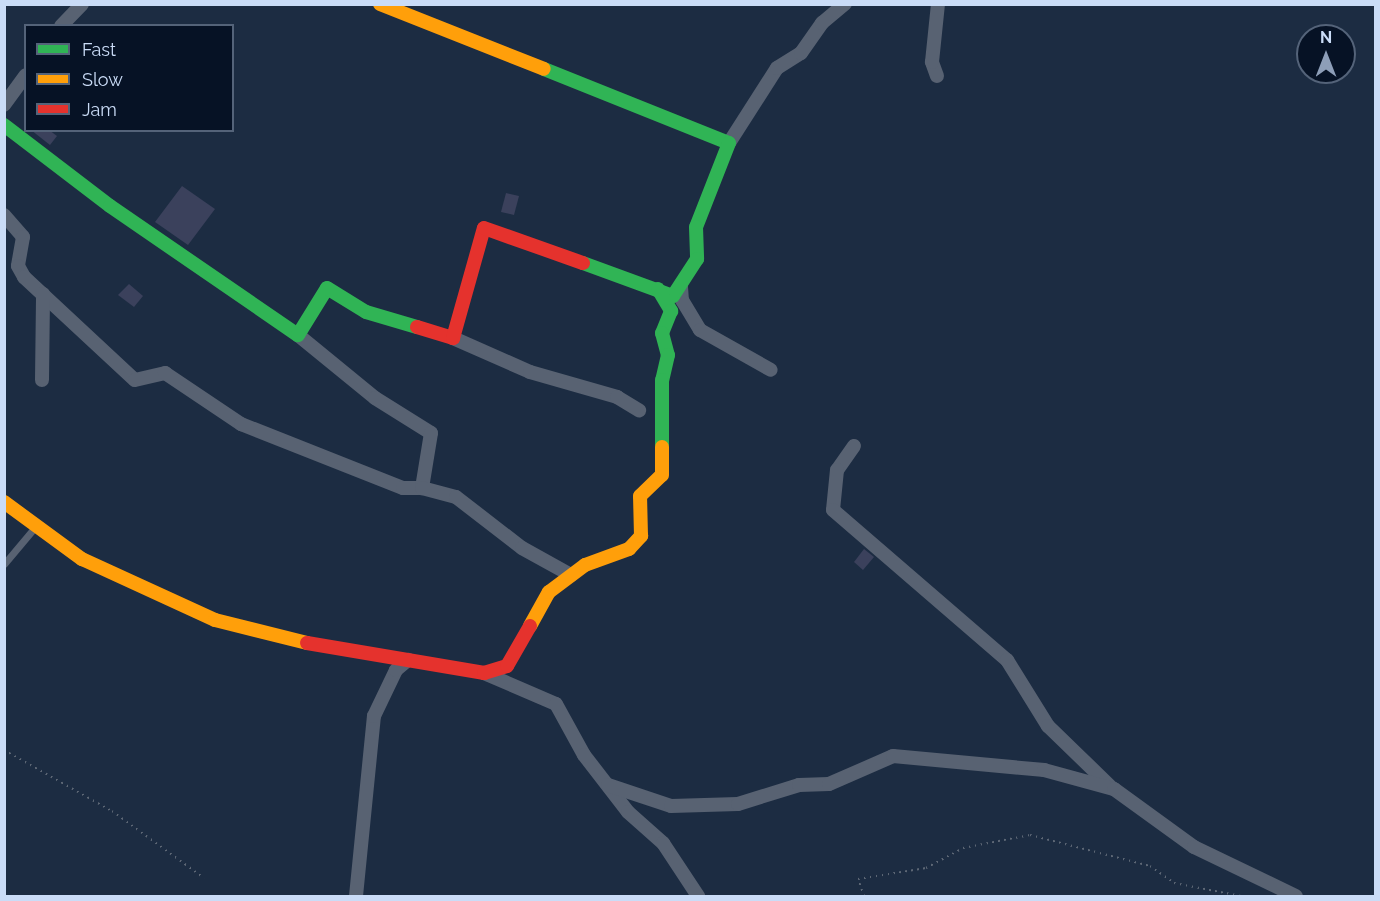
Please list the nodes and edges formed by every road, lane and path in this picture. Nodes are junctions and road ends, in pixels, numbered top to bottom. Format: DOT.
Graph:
graph roads {
  1 [pos="82,4"];
  2 [pos="380,4"];
  3 [pos="846,4"];
  4 [pos="938,4"];
  5 [pos="63,24"];
  6 [pos="937,76"];
  7 [pos="24,78"];
  8 [pos="4,105"];
  9 [pos="4,125"];
  10 [pos="729,143"];
  11 [pos="4,215"];
  12 [pos="681,287"];
  13 [pos="656,288"];
  14 [pos="43,294"];
  15 [pos="671,311"];
  16 [pos="700,330"];
  17 [pos="298,335"];
  18 [pos="453,338"];
  19 [pos="771,370"];
  20 [pos="42,380"];
  21 [pos="639,410"];
  22 [pos="854,446"];
  23 [pos="422,488"];
  24 [pos="4,502"];
  25 [pos="37,525"];
  26 [pos="4,564"];
  27 [pos="571,575"];
  28 [pos="408,660"];
  29 [pos="484,674"];
  30 [pos="4,750"];
  31 [pos="608,784"];
  32 [pos="1114,789"];
  33 [pos="204,878"];
  34 [pos="356,897"];
  35 [pos="698,897"];
  36 [pos="864,897"];
  37 [pos="1241,897"];
  38 [pos="1296,897"];
  1 -- 5 [label="street"];
  2 -- 10 [label="street"];
  3 -- 10 [label="street"];
  4 -- 6 [label="street"];
  7 -- 8 [label="street"];
  9 -- 17 [label="street"];
  10 -- 12 [label="street"];
  11 -- 14 [label="street"];
  12 -- 13 [label="street"];
  12 -- 16 [label="street"];
  13 -- 15 [label="street"];
  13 -- 18 [label="street"];
  14 -- 20 [label="street"];
  14 -- 23 [label="street"];
  15 -- 16 [label="street"];
  15 -- 27 [label="street"];
  16 -- 19 [label="street"];
  17 -- 18 [label="street"];
  17 -- 23 [label="street"];
  18 -- 21 [label="street"];
  22 -- 32 [label="street"];
  23 -- 27 [label="street"];
  24 -- 25 [label="street"];
  25 -- 26 [label="lane"];
  25 -- 28 [label="street"];
  27 -- 29 [label="street"];
  28 -- 29 [label="street"];
  28 -- 34 [label="street"];
  29 -- 31 [label="street"];
  30 -- 33 [label="path"];
  31 -- 32 [label="street"];
  31 -- 35 [label="street"];
  32 -- 38 [label="street"];
  36 -- 37 [label="path"];
}
